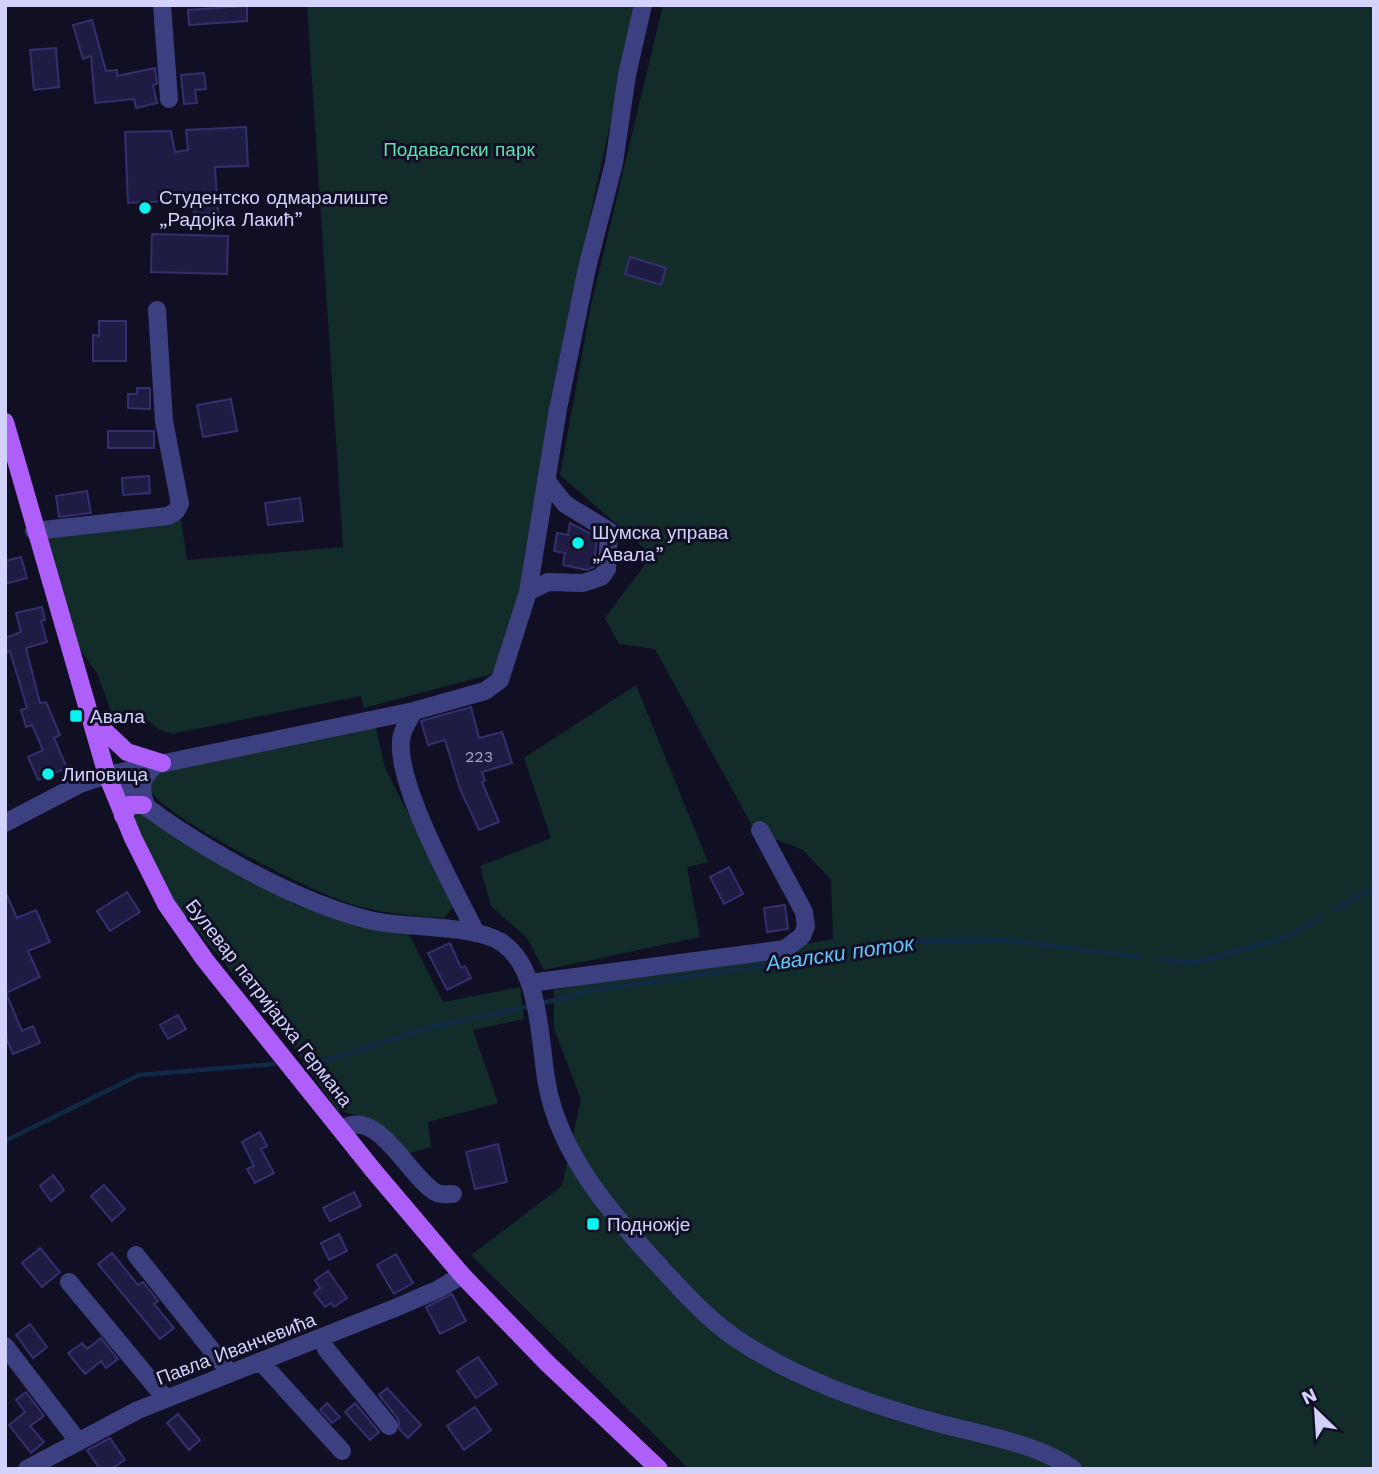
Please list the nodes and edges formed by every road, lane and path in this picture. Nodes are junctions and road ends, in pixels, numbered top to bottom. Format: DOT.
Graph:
graph roads {
  1 [pos="162,5"];
  2 [pos="643,5"];
  3 [pos="169,99"];
  4 [pos="157,310"];
  5 [pos="5,422"];
  6 [pos="546,480"];
  7 [pos="34,531"];
  8 [pos="528,592"];
  9 [pos="414,710"];
  10 [pos="88,711"];
  11 [pos="160,763"];
  12 [pos="107,775"];
  13 [pos="145,806"];
  14 [pos="123,816"];
  15 [pos="5,823"];
  16 [pos="760,830"];
  17 [pos="475,933"];
  18 [pos="530,983"];
  19 [pos="342,1129"];
  20 [pos="453,1194"];
  21 [pos="136,1255"];
  22 [pos="463,1275"];
  23 [pos="69,1283"];
  24 [pos="323,1338"];
  25 [pos="5,1346"];
  26 [pos="261,1362"];
  27 [pos="230,1373"];
  28 [pos="165,1398"];
  29 [pos="389,1426"];
  30 [pos="78,1441"];
  31 [pos="342,1451"];
  32 [pos="27,1469"];
  33 [pos="659,1469"];
  34 [pos="1073,1469"];
  1 -- 3 [label="street"];
  2 -- 6 [label="street"];
  4 -- 7 [label="street"];
  5 -- 7 [label="main road, Булевар патријарха Германа"];
  6 -- 8 [label="street"];
  6 -- 8 [label="street"];
  7 -- 10 [label="main road, Булевар патријарха Германа"];
  8 -- 9 [label="street"];
  9 -- 11 [label="street"];
  9 -- 17 [label="street"];
  10 -- 11 [label="main road"];
  10 -- 12 [label="main road, Булевар патријарха Германа"];
  11 -- 12 [label="street"];
  11 -- 13 [label="street"];
  12 -- 13 [label="street"];
  12 -- 14 [label="main road, Булевар патријарха Германа"];
  12 -- 15 [label="street"];
  13 -- 14 [label="main road"];
  13 -- 17 [label="street"];
  14 -- 19 [label="main road, Булевар патријарха Германа"];
  16 -- 18 [label="street"];
  17 -- 18 [label="street"];
  18 -- 34 [label="street"];
  19 -- 20 [label="street"];
  19 -- 22 [label="main road, Булевар патријарха Германа"];
  21 -- 27 [label="street"];
  22 -- 24 [label="street, Павла Иванчевића"];
  22 -- 33 [label="main road, Булевар патријарха Германа"];
  23 -- 28 [label="street"];
  24 -- 26 [label="street, Павла Иванчевића"];
  24 -- 29 [label="street"];
  25 -- 30 [label="street"];
  26 -- 27 [label="street, Павла Иванчевића"];
  26 -- 31 [label="street"];
  27 -- 28 [label="street, Павла Иванчевића"];
  28 -- 30 [label="street, Павла Иванчевића"];
  30 -- 32 [label="street, Павла Иванчевића"];
}
